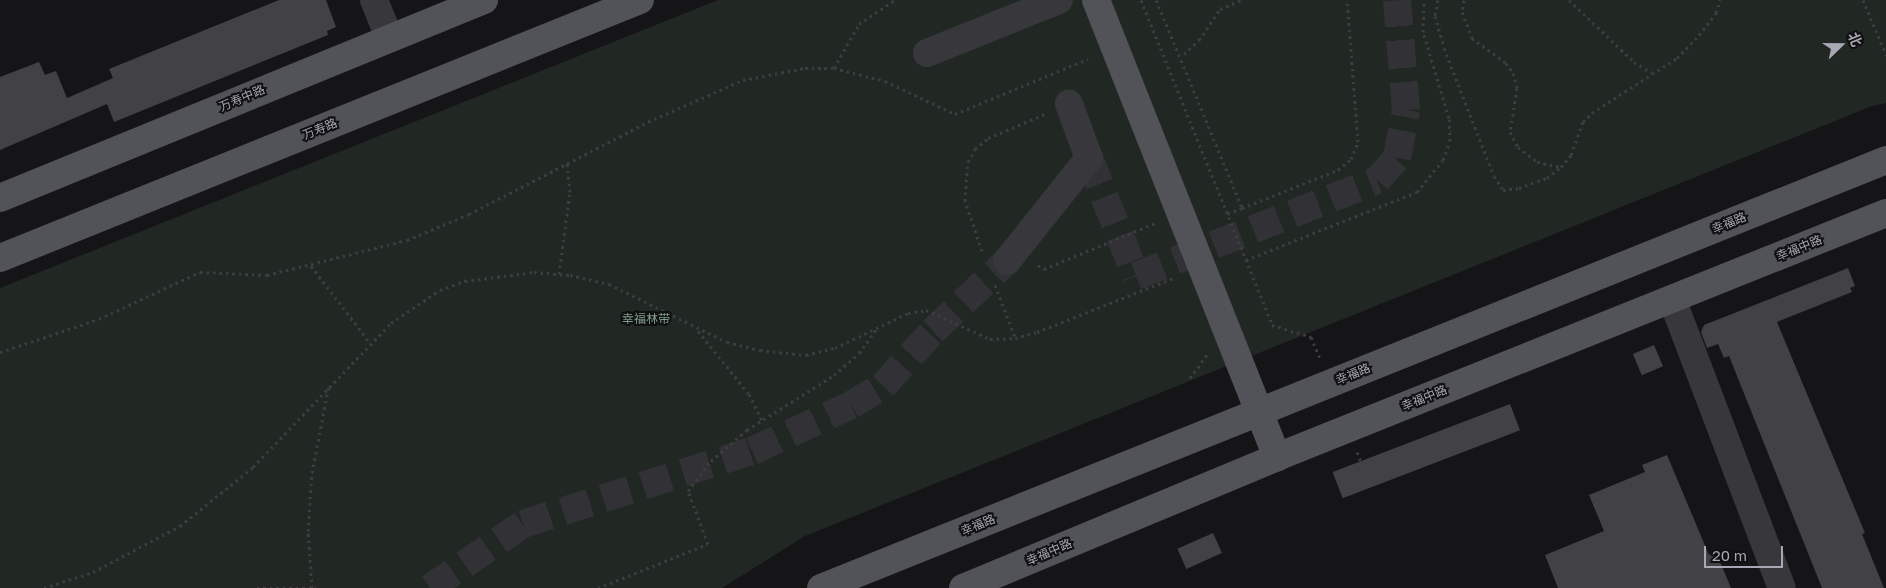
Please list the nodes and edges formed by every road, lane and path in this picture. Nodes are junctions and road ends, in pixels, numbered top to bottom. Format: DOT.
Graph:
graph roads {
  1 [pos="374,0"];
  2 [pos="484,0"];
  3 [pos="895,0"];
  4 [pos="1059,0"];
  5 [pos="1096,0"];
  6 [pos="1141,0"];
  7 [pos="1156,0"];
  8 [pos="1241,0"];
  9 [pos="1347,0"];
  10 [pos="1424,0"];
  11 [pos="1438,0"];
  12 [pos="1464,0"];
  13 [pos="1569,0"];
  14 [pos="1720,0"];
  15 [pos="1863,0"];
  16 [pos="631,3"];
  17 [pos="389,37"];
  18 [pos="927,53"];
  19 [pos="1184,54"];
  20 [pos="1886,55"];
  21 [pos="1088,58"];
  22 [pos="834,68"];
  23 [pos="1652,73"];
  24 [pos="1069,104"];
  25 [pos="1886,160"];
  26 [pos="568,162"];
  27 [pos="1561,167"];
  28 [pos="0,198"];
  29 [pos="1242,208"];
  30 [pos="1886,213"];
  31 [pos="1227,214"];
  32 [pos="1155,223"];
  33 [pos="0,258"];
  34 [pos="1246,260"];
  35 [pos="994,265"];
  36 [pos="311,266"];
  37 [pos="1044,269"];
  38 [pos="559,274"];
  39 [pos="1176,276"];
  40 [pos="1672,299"];
  41 [pos="877,328"];
  42 [pos="696,329"];
  43 [pos="1015,338"];
  44 [pos="370,343"];
  45 [pos="0,352"];
  46 [pos="1330,384"];
  47 [pos="330,385"];
  48 [pos="1259,412"];
  49 [pos="762,421"];
  50 [pos="1348,429"];
  51 [pos="1278,457"];
  52 [pos="1360,460"];
  53 [pos="44,588"];
  54 [pos="257,588"];
  55 [pos="314,588"];
  56 [pos="598,588"];
  57 [pos="821,588"];
  58 [pos="963,588"];
  59 [pos="1782,588"];
  1 -- 17 [label="street"];
  2 -- 17 [label="main road, 万寿中路"];
  3 -- 22 [label="path"];
  4 -- 18 [label="street"];
  5 -- 48 [label="main road"];
  6 -- 31 [label="path"];
  7 -- 29 [label="path"];
  8 -- 19 [label="path"];
  9 -- 29 [label="path"];
  10 -- 34 [label="path"];
  11 -- 27 [label="path"];
  12 -- 27 [label="path"];
  13 -- 23 [label="path"];
  14 -- 23 [label="path"];
  15 -- 20 [label="path"];
  16 -- 33 [label="main road, 万寿路"];
  17 -- 28 [label="main road, 万寿中路"];
  21 -- 22 [label="path"];
  22 -- 26 [label="path"];
  23 -- 27 [label="path"];
  24 -- 35 [label="street"];
  24 -- 35 [label="path"];
  25 -- 46 [label="main road, 幸福路"];
  26 -- 36 [label="path"];
  26 -- 38 [label="path"];
  29 -- 31 [label="path"];
  30 -- 40 [label="main road, 幸福中路"];
  31 -- 34 [label="path"];
  32 -- 37 [label="path"];
  34 -- 46 [label="path"];
  35 -- 43 [label="path"];
  36 -- 44 [label="path"];
  36 -- 45 [label="path"];
  38 -- 42 [label="path"];
  38 -- 44 [label="path"];
  39 -- 43 [label="path"];
  40 -- 50 [label="main road, 幸福中路"];
  40 -- 59 [label="street"];
  41 -- 42 [label="path"];
  41 -- 43 [label="path"];
  41 -- 49 [label="path"];
  42 -- 49 [label="path"];
  44 -- 47 [label="path"];
  46 -- 48 [label="main road, 幸福路"];
  47 -- 53 [label="path"];
  47 -- 55 [label="path"];
  48 -- 51 [label="main road"];
  48 -- 57 [label="main road, 幸福路"];
  49 -- 56 [label="path"];
  50 -- 51 [label="main road, 幸福中路"];
  50 -- 52 [label="path"];
  51 -- 58 [label="main road, 幸福中路"];
  54 -- 55 [label="path"];
}
